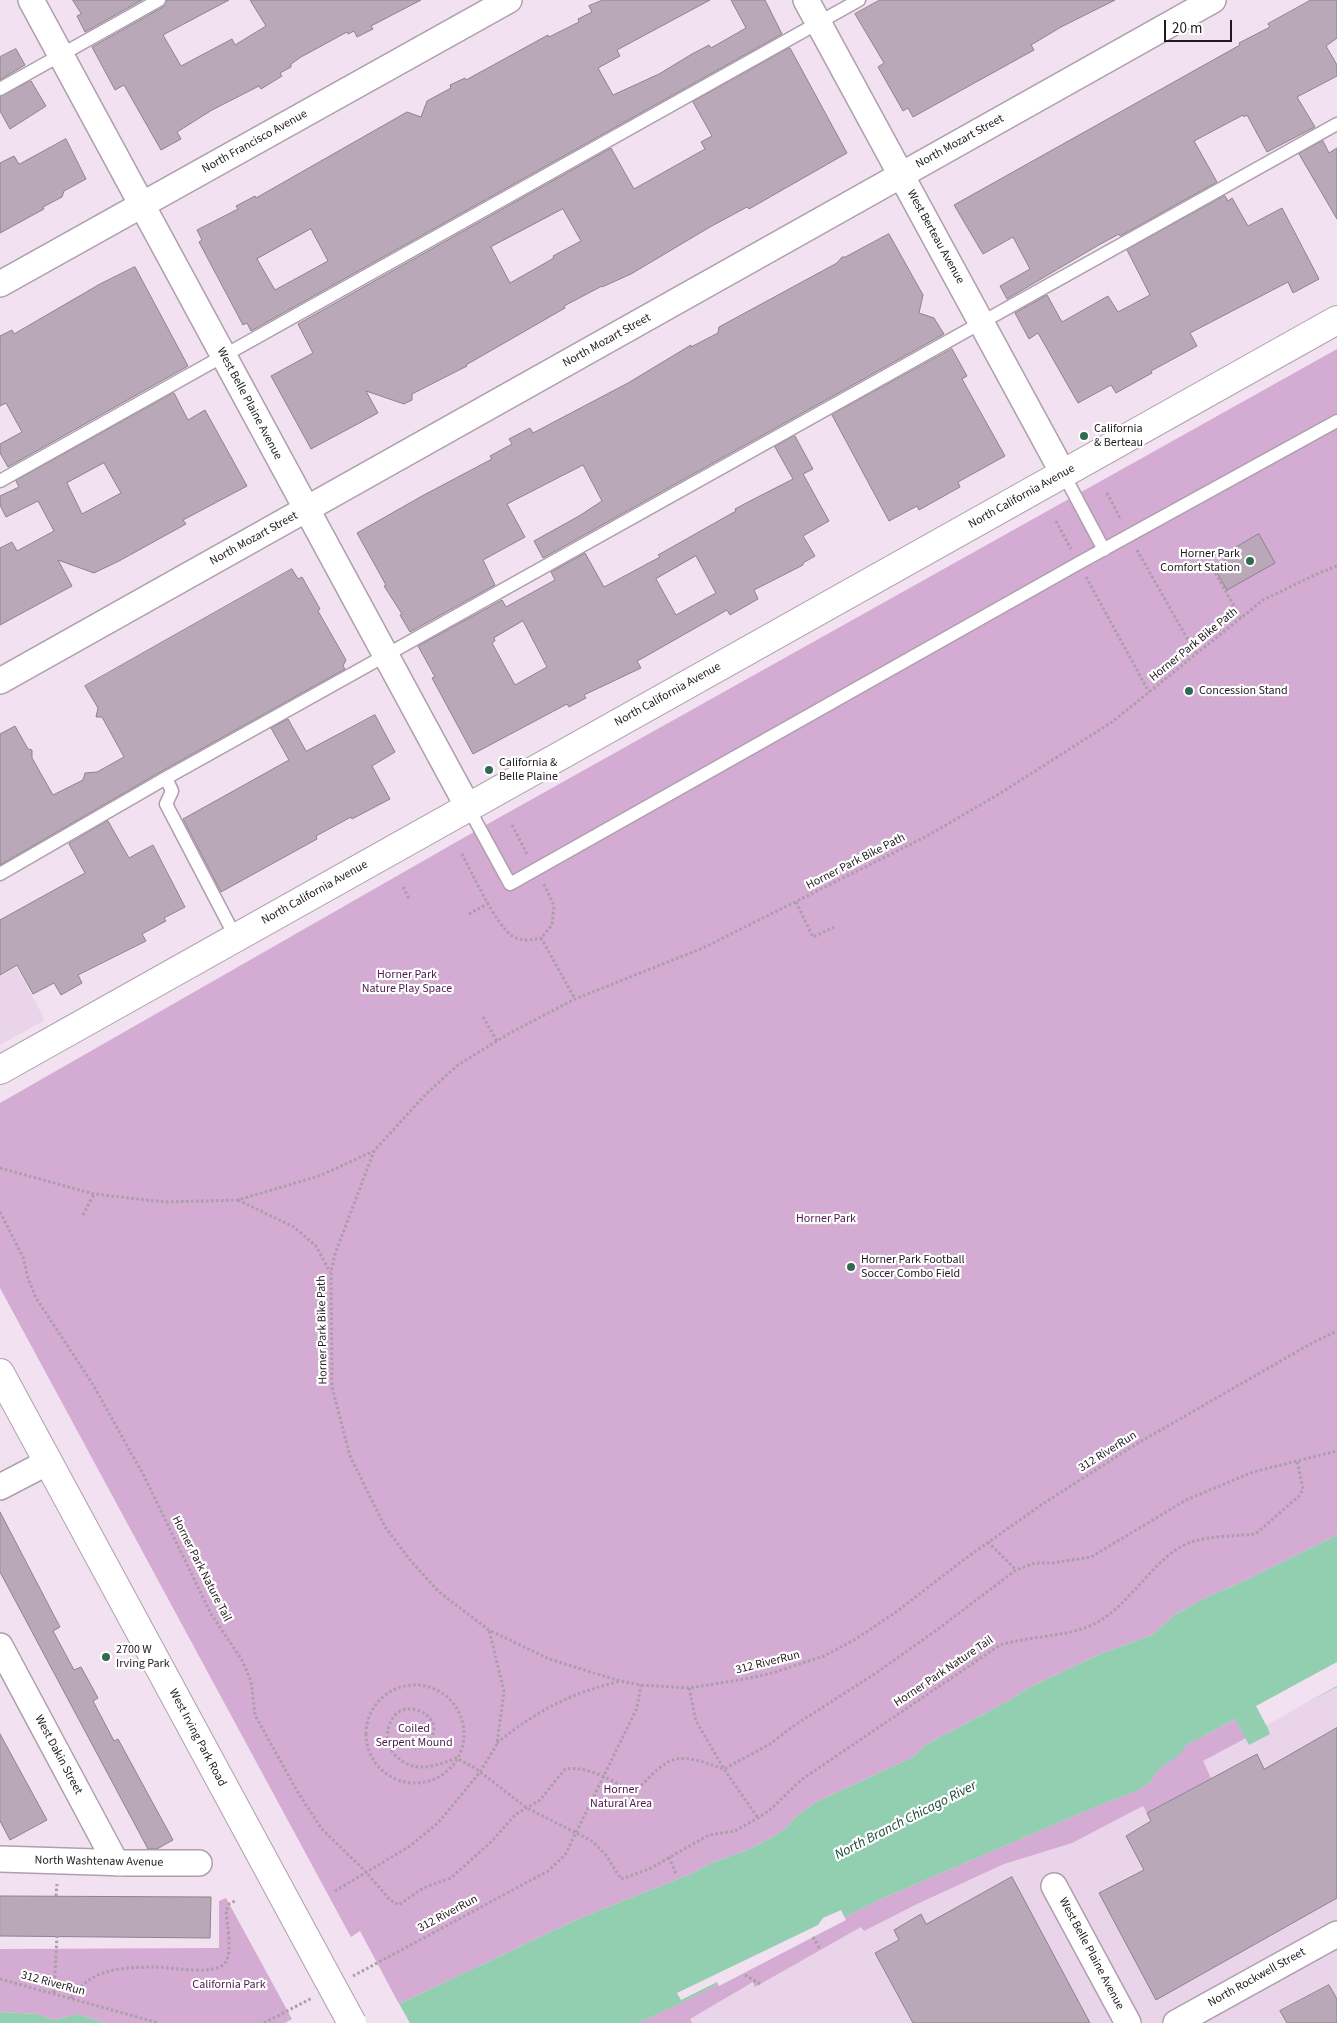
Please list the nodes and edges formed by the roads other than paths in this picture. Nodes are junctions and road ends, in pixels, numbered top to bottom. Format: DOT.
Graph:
graph roads {
  1 [pos="31,0"];
  2 [pos="159,0"];
  3 [pos="509,0"];
  4 [pos="806,0"];
  5 [pos="859,0"];
  6 [pos="1213,0"];
  7 [pos="818,23"];
  8 [pos="61,55"];
  9 [pos="0,89"];
  10 [pos="1337,124"];
  11 [pos="901,175"];
  12 [pos="142,205"];
  13 [pos="0,284"];
  14 [pos="1337,320"];
  15 [pos="981,322"];
  16 [pos="224,356"];
  17 [pos="1337,421"];
  18 [pos="1063,473"];
  19 [pos="0,481"];
  20 [pos="306,509"];
  21 [pos="1104,550"];
  22 [pos="385,655"];
  23 [pos="0,681"];
  24 [pos="166,778"];
  25 [pos="468,807"];
  26 [pos="0,874"];
  27 [pos="236,938"];
  28 [pos="0,1070"];
  29 [pos="0,1373"];
  30 [pos="48,1462"];
  31 [pos="0,1487"];
  32 [pos="0,1646"];
  33 [pos="0,1859"];
  34 [pos="116,1863"];
  35 [pos="199,1863"];
  36 [pos="1054,1886"];
  37 [pos="1337,1934"];
  38 [pos="352,2023"];
  39 [pos="1128,2023"];
  40 [pos="1176,2023"];
  1 -- 8 [label="street, West Belle Plaine Avenue"];
  2 -- 8 [label="lane"];
  3 -- 12 [label="street, North Francisco Avenue"];
  4 -- 7 [label="street, West Berteau Avenue"];
  5 -- 7 [label="lane"];
  6 -- 11 [label="street, North Mozart Street"];
  7 -- 11 [label="street, West Berteau Avenue"];
  7 -- 16 [label="lane"];
  8 -- 9 [label="lane"];
  8 -- 12 [label="street, West Belle Plaine Avenue"];
  10 -- 15 [label="lane"];
  11 -- 15 [label="street, West Berteau Avenue"];
  11 -- 20 [label="street, North Mozart Street"];
  12 -- 13 [label="street, North Francisco Avenue"];
  12 -- 16 [label="street, West Belle Plaine Avenue"];
  14 -- 18 [label="street, North California Avenue"];
  15 -- 18 [label="street, West Berteau Avenue"];
  15 -- 22 [label="lane"];
  16 -- 19 [label="lane"];
  16 -- 20 [label="street, West Belle Plaine Avenue"];
  17 -- 21 [label="lane"];
  18 -- 21 [label="lane"];
  18 -- 25 [label="street, North California Avenue"];
  20 -- 22 [label="street, West Belle Plaine Avenue"];
  20 -- 23 [label="street, North Mozart Street"];
  21 -- 25 [label="lane"];
  22 -- 24 [label="lane"];
  22 -- 25 [label="street, West Belle Plaine Avenue"];
  24 -- 26 [label="lane"];
  24 -- 27 [label="lane"];
  25 -- 27 [label="street, North California Avenue"];
  27 -- 28 [label="street, North California Avenue"];
  29 -- 30 [label="street, West Irving Park Road"];
  30 -- 31 [label="street"];
  30 -- 38 [label="street, West Irving Park Road, bridge"];
  32 -- 34 [label="street, West Dakin Street"];
  33 -- 34 [label="street, North Washtenaw Avenue"];
  34 -- 35 [label="street, North Washtenaw Avenue"];
  36 -- 39 [label="street, West Belle Plaine Avenue"];
  37 -- 40 [label="street, North Rockwell Street"];
}
